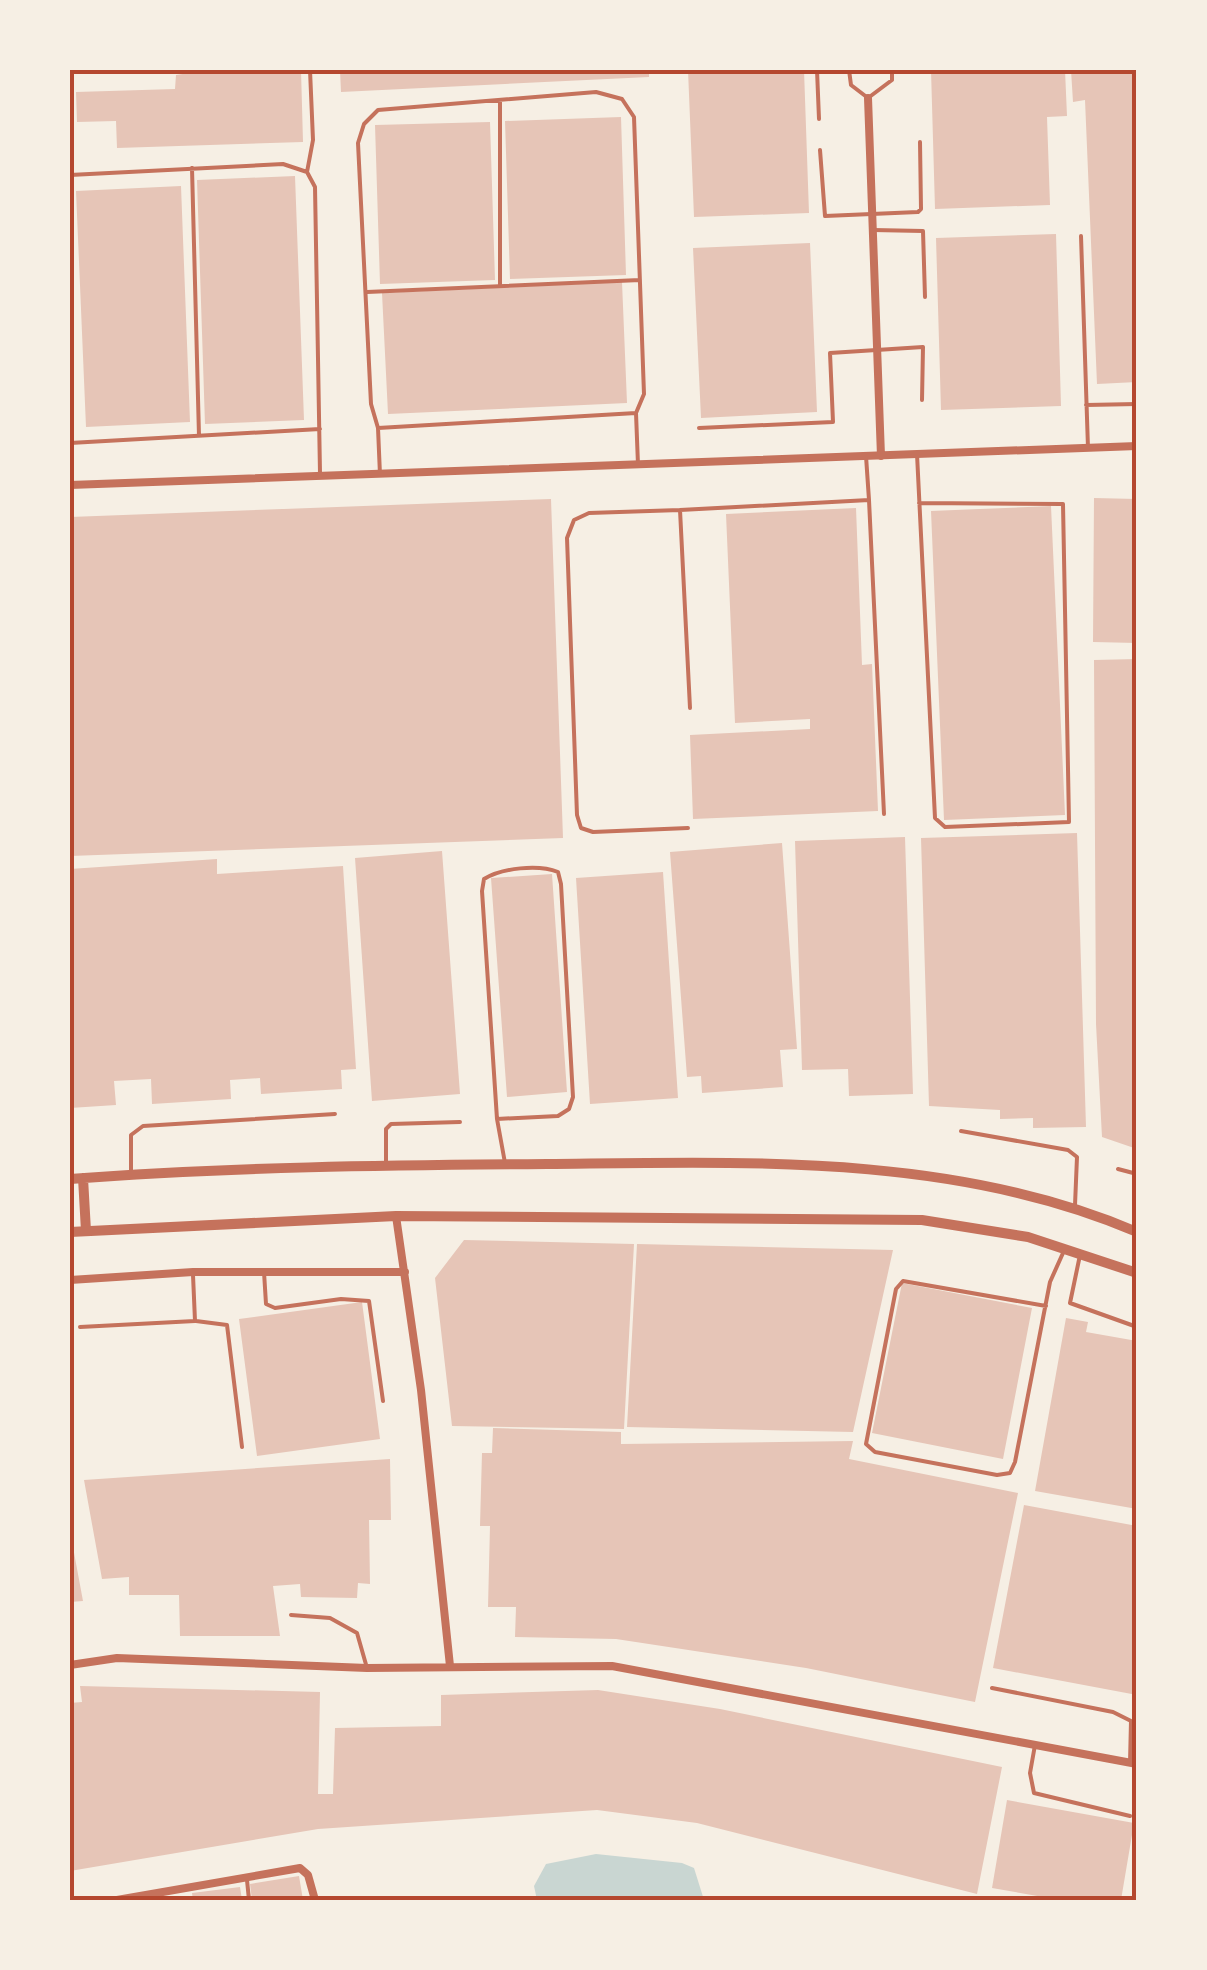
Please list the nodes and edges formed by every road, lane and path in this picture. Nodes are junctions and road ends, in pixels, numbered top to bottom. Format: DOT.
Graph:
graph roads {
  1 [pos="310,70"];
  2 [pos="817,70"];
  3 [pos="849,70"];
  4 [pos="892,70"];
  5 [pos="500,98"];
  6 [pos="868,98"];
  7 [pos="819,120"];
  8 [pos="920,142"];
  9 [pos="820,150"];
  10 [pos="192,168"];
  11 [pos="307,172"];
  12 [pos="70,175"];
  13 [pos="872,214"];
  14 [pos="873,230"];
  15 [pos="1081,236"];
  16 [pos="640,280"];
  17 [pos="500,286"];
  18 [pos="367,292"];
  19 [pos="925,297"];
  20 [pos="878,350"];
  21 [pos="922,400"];
  22 [pos="1137,404"];
  23 [pos="1086,405"];
  24 [pos="636,413"];
  25 [pos="378,428"];
  26 [pos="699,428"];
  27 [pos="320,429"];
  28 [pos="199,436"];
  29 [pos="70,443"];
  30 [pos="1137,446"];
  31 [pos="1088,448"];
  32 [pos="916,454"];
  33 [pos="866,456"];
  34 [pos="881,456"];
  35 [pos="638,465"];
  36 [pos="380,475"];
  37 [pos="320,478"];
  38 [pos="70,485"];
  39 [pos="868,500"];
  40 [pos="919,504"];
  41 [pos="680,510"];
  42 [pos="690,708"];
  43 [pos="884,814"];
  44 [pos="688,828"];
  45 [pos="335,1114"];
  46 [pos="497,1119"];
  47 [pos="460,1122"];
  48 [pos="961,1131"];
  49 [pos="386,1164"];
  50 [pos="505,1164"];
  51 [pos="1118,1168"];
  52 [pos="131,1174"];
  53 [pos="1137,1174"];
  54 [pos="83,1178"];
  55 [pos="70,1179"];
  56 [pos="1074,1205"];
  57 [pos="396,1216"];
  58 [pos="86,1231"];
  59 [pos="70,1232"];
  60 [pos="1137,1232"];
  61 [pos="1065,1248"];
  62 [pos="1081,1254"];
  63 [pos="192,1272"];
  64 [pos="264,1272"];
  65 [pos="405,1272"];
  66 [pos="1137,1273"];
  67 [pos="70,1280"];
  68 [pos="1046,1306"];
  69 [pos="194,1321"];
  70 [pos="80,1327"];
  71 [pos="1137,1327"];
  72 [pos="382,1401"];
  73 [pos="242,1447"];
  74 [pos="291,1615"];
  75 [pos="70,1665"];
  76 [pos="450,1666"];
  77 [pos="367,1668"];
  78 [pos="992,1688"];
  79 [pos="1035,1745"];
  80 [pos="1133,1763"];
  81 [pos="1130,1816"];
  82 [pos="247,1878"];
  83 [pos="172,1895"];
  84 [pos="118,1900"];
  85 [pos="250,1900"];
  86 [pos="315,1900"];
  1 -- 11 [label="lane"];
  2 -- 7 [label="lane"];
  3 -- 6 [label="lane"];
  4 -- 6 [label="lane"];
  5 -- 16 [label="lane"];
  5 -- 17 [label="lane"];
  5 -- 18 [label="lane"];
  6 -- 13 [label="street"];
  8 -- 13 [label="lane"];
  9 -- 13 [label="lane"];
  10 -- 11 [label="lane"];
  10 -- 12 [label="lane"];
  10 -- 28 [label="lane"];
  11 -- 27 [label="lane"];
  13 -- 14 [label="street"];
  14 -- 19 [label="lane"];
  14 -- 20 [label="street"];
  15 -- 23 [label="lane"];
  16 -- 17 [label="lane"];
  16 -- 24 [label="lane"];
  17 -- 18 [label="lane"];
  18 -- 25 [label="lane"];
  20 -- 21 [label="lane"];
  20 -- 26 [label="lane"];
  20 -- 34 [label="street"];
  22 -- 23 [label="lane"];
  23 -- 31 [label="lane"];
  24 -- 25 [label="lane"];
  24 -- 35 [label="lane"];
  25 -- 36 [label="lane"];
  27 -- 28 [label="lane"];
  27 -- 37 [label="lane"];
  28 -- 29 [label="lane"];
  30 -- 31 [label="street"];
  31 -- 32 [label="street"];
  32 -- 34 [label="street"];
  32 -- 40 [label="lane"];
  33 -- 34 [label="street"];
  33 -- 35 [label="street"];
  33 -- 39 [label="lane"];
  35 -- 36 [label="street"];
  36 -- 37 [label="street"];
  37 -- 38 [label="street"];
  39 -- 41 [label="lane"];
  39 -- 43 [label="lane"];
  40 -- 40 [label="lane"];
  41 -- 42 [label="lane"];
  41 -- 44 [label="lane"];
  45 -- 52 [label="lane"];
  46 -- 46 [label="lane"];
  46 -- 50 [label="lane"];
  47 -- 49 [label="lane"];
  48 -- 56 [label="lane"];
  49 -- 50 [label="street"];
  49 -- 52 [label="street"];
  50 -- 56 [label="street"];
  51 -- 53 [label="lane"];
  52 -- 54 [label="street"];
  54 -- 55 [label="street"];
  54 -- 58 [label="street"];
  56 -- 60 [label="street"];
  57 -- 58 [label="street"];
  57 -- 61 [label="street"];
  57 -- 65 [label="street"];
  58 -- 59 [label="street"];
  61 -- 62 [label="street"];
  61 -- 68 [label="lane"];
  62 -- 66 [label="street"];
  62 -- 71 [label="lane"];
  63 -- 64 [label="street"];
  63 -- 67 [label="street"];
  63 -- 69 [label="lane"];
  64 -- 65 [label="street"];
  64 -- 72 [label="lane"];
  65 -- 76 [label="street"];
  68 -- 68 [label="lane"];
  69 -- 70 [label="lane"];
  69 -- 73 [label="lane"];
  74 -- 77 [label="lane"];
  75 -- 77 [label="street"];
  76 -- 77 [label="street"];
  76 -- 79 [label="street"];
  78 -- 80 [label="lane"];
  79 -- 80 [label="street"];
  79 -- 81 [label="lane"];
  82 -- 83 [label="street"];
  82 -- 85 [label="lane"];
  82 -- 86 [label="street"];
  83 -- 84 [label="street"];
}
